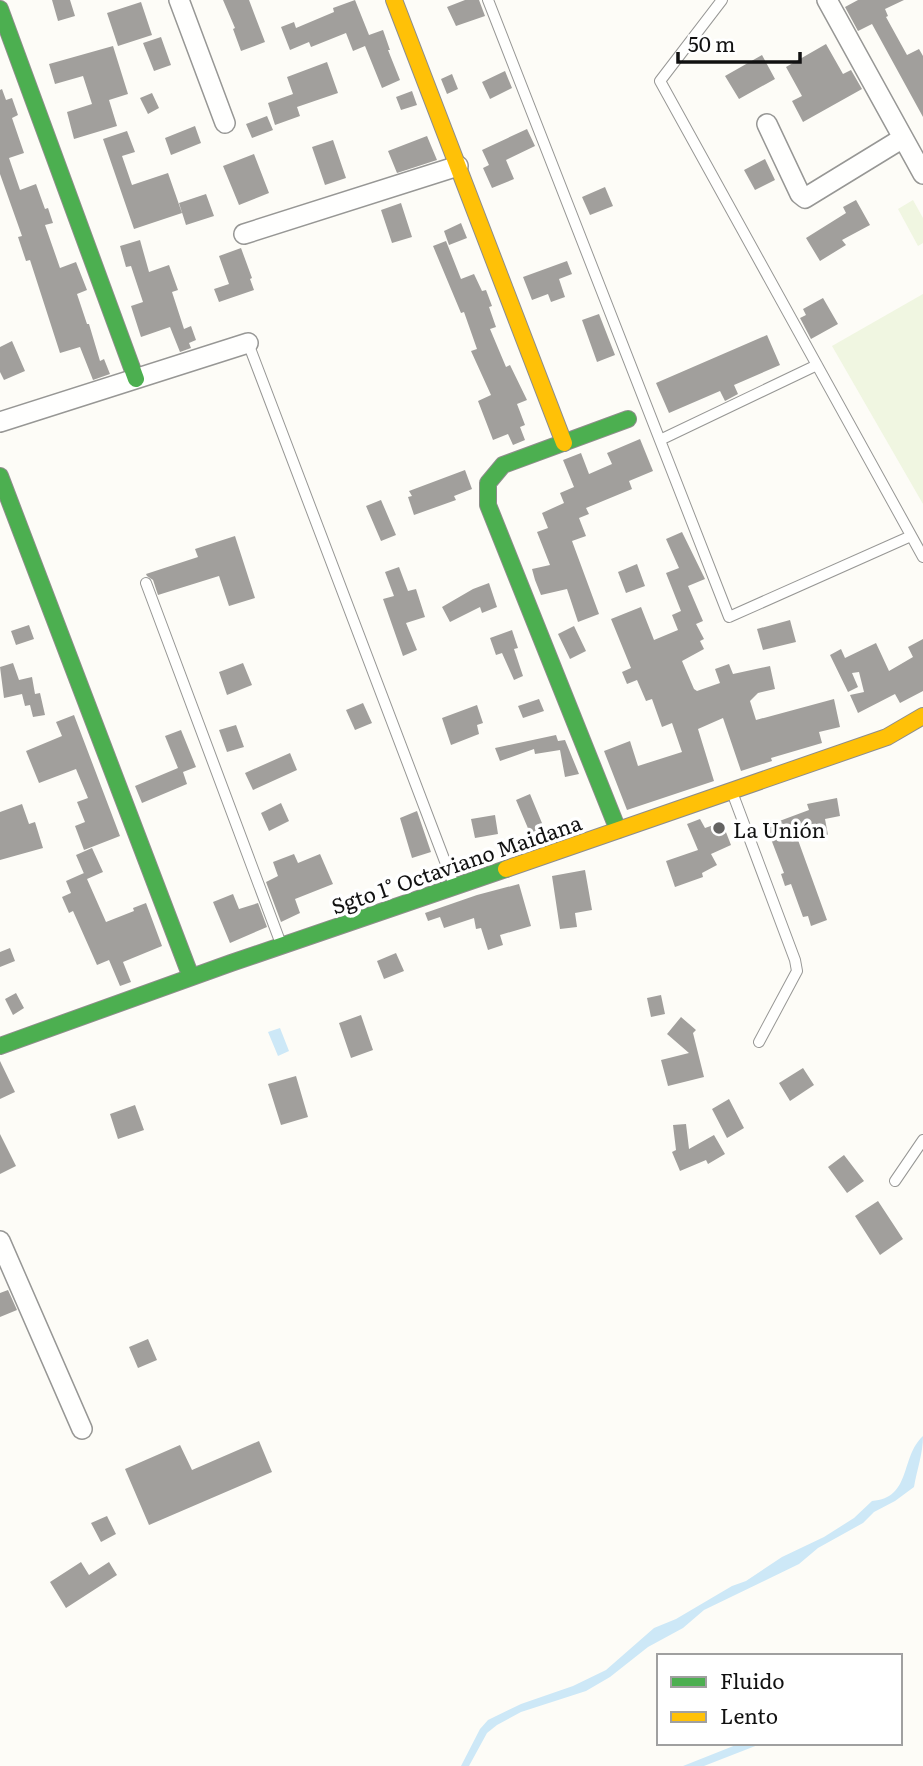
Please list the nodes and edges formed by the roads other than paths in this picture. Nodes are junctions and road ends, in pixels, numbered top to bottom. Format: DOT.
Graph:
graph roads {
  1 [pos="180,0"];
  2 [pos="394,0"];
  3 [pos="488,0"];
  4 [pos="722,0"];
  5 [pos="827,0"];
  6 [pos="0,9"];
  7 [pos="225,123"];
  8 [pos="767,124"];
  9 [pos="903,138"];
  10 [pos="458,166"];
  11 [pos="923,174"];
  12 [pos="244,234"];
  13 [pos="248,343"];
  14 [pos="817,365"];
  15 [pos="136,379"];
  16 [pos="628,419"];
  17 [pos="0,422"];
  18 [pos="660,440"];
  19 [pos="564,443"];
  20 [pos="0,476"];
  21 [pos="911,536"];
  22 [pos="923,557"];
  23 [pos="146,583"];
  24 [pos="923,716"];
  25 [pos="731,791"];
  26 [pos="618,830"];
  27 [pos="455,885"];
  28 [pos="282,945"];
  29 [pos="191,977"];
  30 [pos="759,1042"];
  31 [pos="0,1046"];
  32 [pos="923,1140"];
  33 [pos="895,1181"];
  34 [pos="0,1241"];
  35 [pos="82,1429"];
  1 -- 7 [label="street"];
  2 -- 10 [label="street"];
  3 -- 18 [label="lane"];
  4 -- 14 [label="lane"];
  5 -- 9 [label="street"];
  6 -- 15 [label="street"];
  8 -- 9 [label="street"];
  9 -- 11 [label="street"];
  10 -- 12 [label="street"];
  10 -- 19 [label="street"];
  13 -- 15 [label="street"];
  13 -- 27 [label="lane"];
  14 -- 18 [label="lane"];
  14 -- 21 [label="lane"];
  15 -- 17 [label="street"];
  16 -- 19 [label="street"];
  18 -- 21 [label="lane"];
  19 -- 26 [label="street"];
  20 -- 29 [label="street"];
  21 -- 22 [label="lane"];
  23 -- 28 [label="lane"];
  24 -- 25 [label="street, Sgto 1° Octaviano Maidana"];
  25 -- 26 [label="street, Sgto 1° Octaviano Maidana"];
  25 -- 30 [label="lane"];
  26 -- 27 [label="street, Sgto 1° Octaviano Maidana"];
  27 -- 28 [label="street, Sgto 1° Octaviano Maidana"];
  28 -- 29 [label="street, Sgto 1° Octaviano Maidana"];
  29 -- 31 [label="street, Sgto 1° Octaviano Maidana"];
  32 -- 33 [label="lane"];
  34 -- 35 [label="street"];
}
